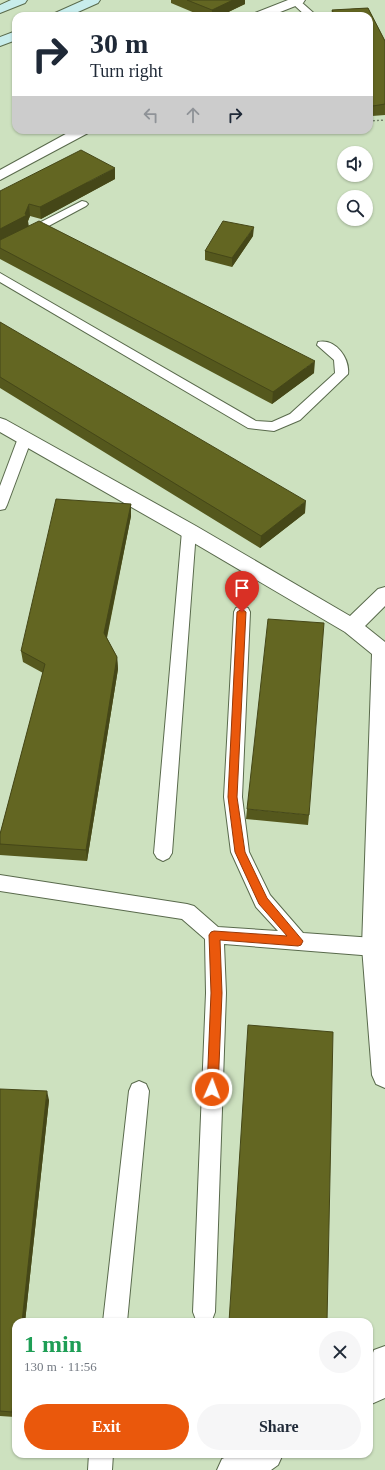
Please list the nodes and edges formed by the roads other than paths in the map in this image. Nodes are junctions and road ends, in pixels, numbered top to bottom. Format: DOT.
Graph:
graph roads {
  1 [pos="21,0"];
  2 [pos="94,0"];
  3 [pos="295,0"];
  4 [pos="0,9"];
  5 [pos="68,12"];
  6 [pos="268,12"];
  7 [pos="308,12"];
  8 [pos="12,37"];
  9 [pos="0,42"];
  10 [pos="77,134"];
  11 [pos="0,176"];
  12 [pos="82,204"];
  13 [pos="0,248"];
  14 [pos="0,277"];
  15 [pos="323,345"];
  16 [pos="0,424"];
  17 [pos="25,438"];
  18 [pos="0,505"];
  19 [pos="189,531"];
  20 [pos="385,594"];
  21 [pos="242,612"];
  22 [pos="352,627"];
  23 [pos="384,652"];
  24 [pos="163,853"];
  25 [pos="0,883"];
  26 [pos="214,935"];
  27 [pos="298,941"];
  28 [pos="374,947"];
  29 [pos="385,1075"];
  30 [pos="139,1091"];
  31 [pos="204,1312"];
  32 [pos="115,1318"];
  33 [pos="385,1361"];
  34 [pos="373,1388"];
  35 [pos="101,1458"];
  36 [pos="261,1458"];
  37 [pos="100,1470"];
  38 [pos="233,1470"];
  1 -- 4 [label="main road"];
  2 -- 5 [label="main road"];
  3 -- 6 [label="street"];
  3 -- 7 [label="lane"];
  8 -- 9 [label="main road"];
  10 -- 11 [label="street"];
  12 -- 13 [label="lane"];
  14 -- 15 [label="lane"];
  16 -- 17 [label="street"];
  17 -- 18 [label="lane"];
  17 -- 19 [label="street"];
  19 -- 22 [label="street"];
  19 -- 24 [label="lane"];
  20 -- 22 [label="street"];
  21 -- 27 [label="lane"];
  22 -- 23 [label="street"];
  23 -- 28 [label="street"];
  25 -- 26 [label="lane"];
  26 -- 27 [label="lane"];
  26 -- 31 [label="lane"];
  27 -- 28 [label="lane"];
  28 -- 29 [label="street"];
  30 -- 32 [label="lane"];
  33 -- 34 [label="street"];
  35 -- 37 [label="lane"];
  36 -- 38 [label="street"];
}
